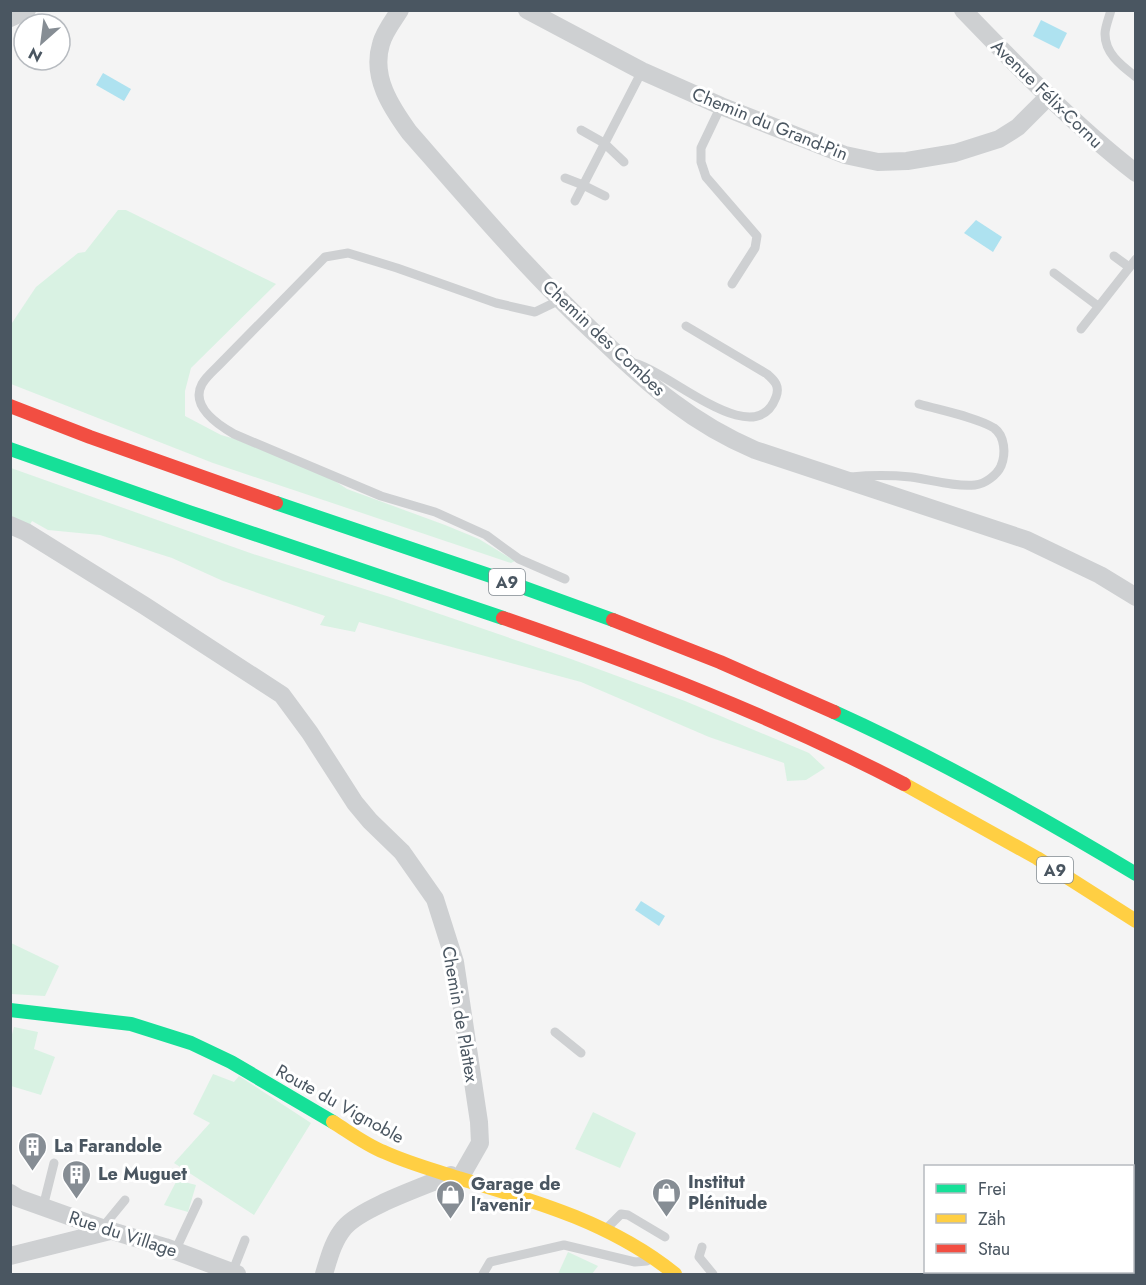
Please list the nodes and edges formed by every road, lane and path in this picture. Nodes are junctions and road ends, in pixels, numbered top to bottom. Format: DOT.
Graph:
graph roads {
  1 [pos="27,10"];
  2 [pos="400,10"];
  3 [pos="527,10"];
  4 [pos="963,10"];
  5 [pos="1111,10"];
  6 [pos="548,16"];
  7 [pos="10,18"];
  8 [pos="642,71"];
  9 [pos="1136,77"];
  10 [pos="1048,97"];
  11 [pos="721,106"];
  12 [pos="580,130"];
  13 [pos="604,143"];
  14 [pos="624,162"];
  15 [pos="1136,173"];
  16 [pos="565,178"];
  17 [pos="584,184"];
  18 [pos="605,196"];
  19 [pos="575,201"];
  20 [pos="1114,256"];
  21 [pos="1136,259"];
  22 [pos="1129,267"];
  23 [pos="1054,273"];
  24 [pos="732,284"];
  25 [pos="561,300"];
  26 [pos="1098,306"];
  27 [pos="686,326"];
  28 [pos="1081,329"];
  29 [pos="624,361"];
  30 [pos="919,404"];
  31 [pos="10,406"];
  32 [pos="10,449"];
  33 [pos="842,478"];
  34 [pos="10,525"];
  35 [pos="566,579"];
  36 [pos="1136,597"];
  37 [pos="1136,874"];
  38 [pos="1136,921"];
  39 [pos="11,1012"];
  40 [pos="555,1032"];
  41 [pos="581,1053"];
  42 [pos="54,1163"];
  43 [pos="456,1177"];
  44 [pos="10,1193"];
  45 [pos="125,1200"];
  46 [pos="198,1202"];
  47 [pos="43,1207"];
  48 [pos="107,1229"];
  49 [pos="606,1229"];
  50 [pos="665,1237"];
  51 [pos="245,1240"];
  52 [pos="702,1246"];
  53 [pos="175,1251"];
  54 [pos="10,1256"];
  55 [pos="659,1261"];
  56 [pos="235,1274"];
  57 [pos="324,1275"];
  58 [pos="483,1275"];
  59 [pos="675,1275"];
  60 [pos="713,1275"];
  1 -- 7 [label="street"];
  2 -- 25 [label="street, Chemin des Combes"];
  3 -- 6 [label="street, Chemin du Grand-Pin"];
  4 -- 10 [label="street, Avenue Félix-Cornu"];
  5 -- 9 [label="lane"];
  6 -- 8 [label="street, Chemin du Grand-Pin"];
  8 -- 11 [label="street, Chemin du Grand-Pin"];
  8 -- 13 [label="lane"];
  10 -- 11 [label="street, Chemin du Grand-Pin"];
  10 -- 15 [label="street, Avenue Félix-Cornu"];
  11 -- 24 [label="lane"];
  12 -- 13 [label="lane"];
  13 -- 14 [label="lane"];
  13 -- 17 [label="lane"];
  16 -- 17 [label="lane"];
  17 -- 18 [label="lane"];
  17 -- 19 [label="lane"];
  20 -- 22 [label="lane"];
  21 -- 22 [label="lane"];
  22 -- 26 [label="lane"];
  23 -- 26 [label="lane"];
  25 -- 29 [label="street, Chemin des Combes"];
  25 -- 35 [label="lane"];
  26 -- 28 [label="lane"];
  27 -- 29 [label="lane"];
  29 -- 33 [label="street, Chemin des Combes"];
  30 -- 33 [label="lane"];
  31 -- 37 [label="main road, A9"];
  32 -- 38 [label="main road, A9"];
  33 -- 36 [label="street, Chemin des Combes"];
  34 -- 43 [label="street, Chemin de Plattex"];
  39 -- 43 [label="main road, Route du Vignoble"];
  40 -- 41 [label="lane"];
  42 -- 47 [label="lane"];
  43 -- 49 [label="main road, Route du Vignoble"];
  43 -- 57 [label="street"];
  44 -- 47 [label="street, Rue du Village"];
  45 -- 48 [label="lane"];
  46 -- 53 [label="lane"];
  47 -- 48 [label="street, Rue du Village"];
  48 -- 53 [label="street, Rue du Village"];
  48 -- 54 [label="street"];
  49 -- 50 [label="lane"];
  49 -- 55 [label="main road, Route du Vignoble"];
  51 -- 56 [label="lane"];
  52 -- 60 [label="lane"];
  53 -- 56 [label="street, Rue du Village"];
  55 -- 58 [label="lane"];
  55 -- 59 [label="main road, Route du Vignoble"];
}
